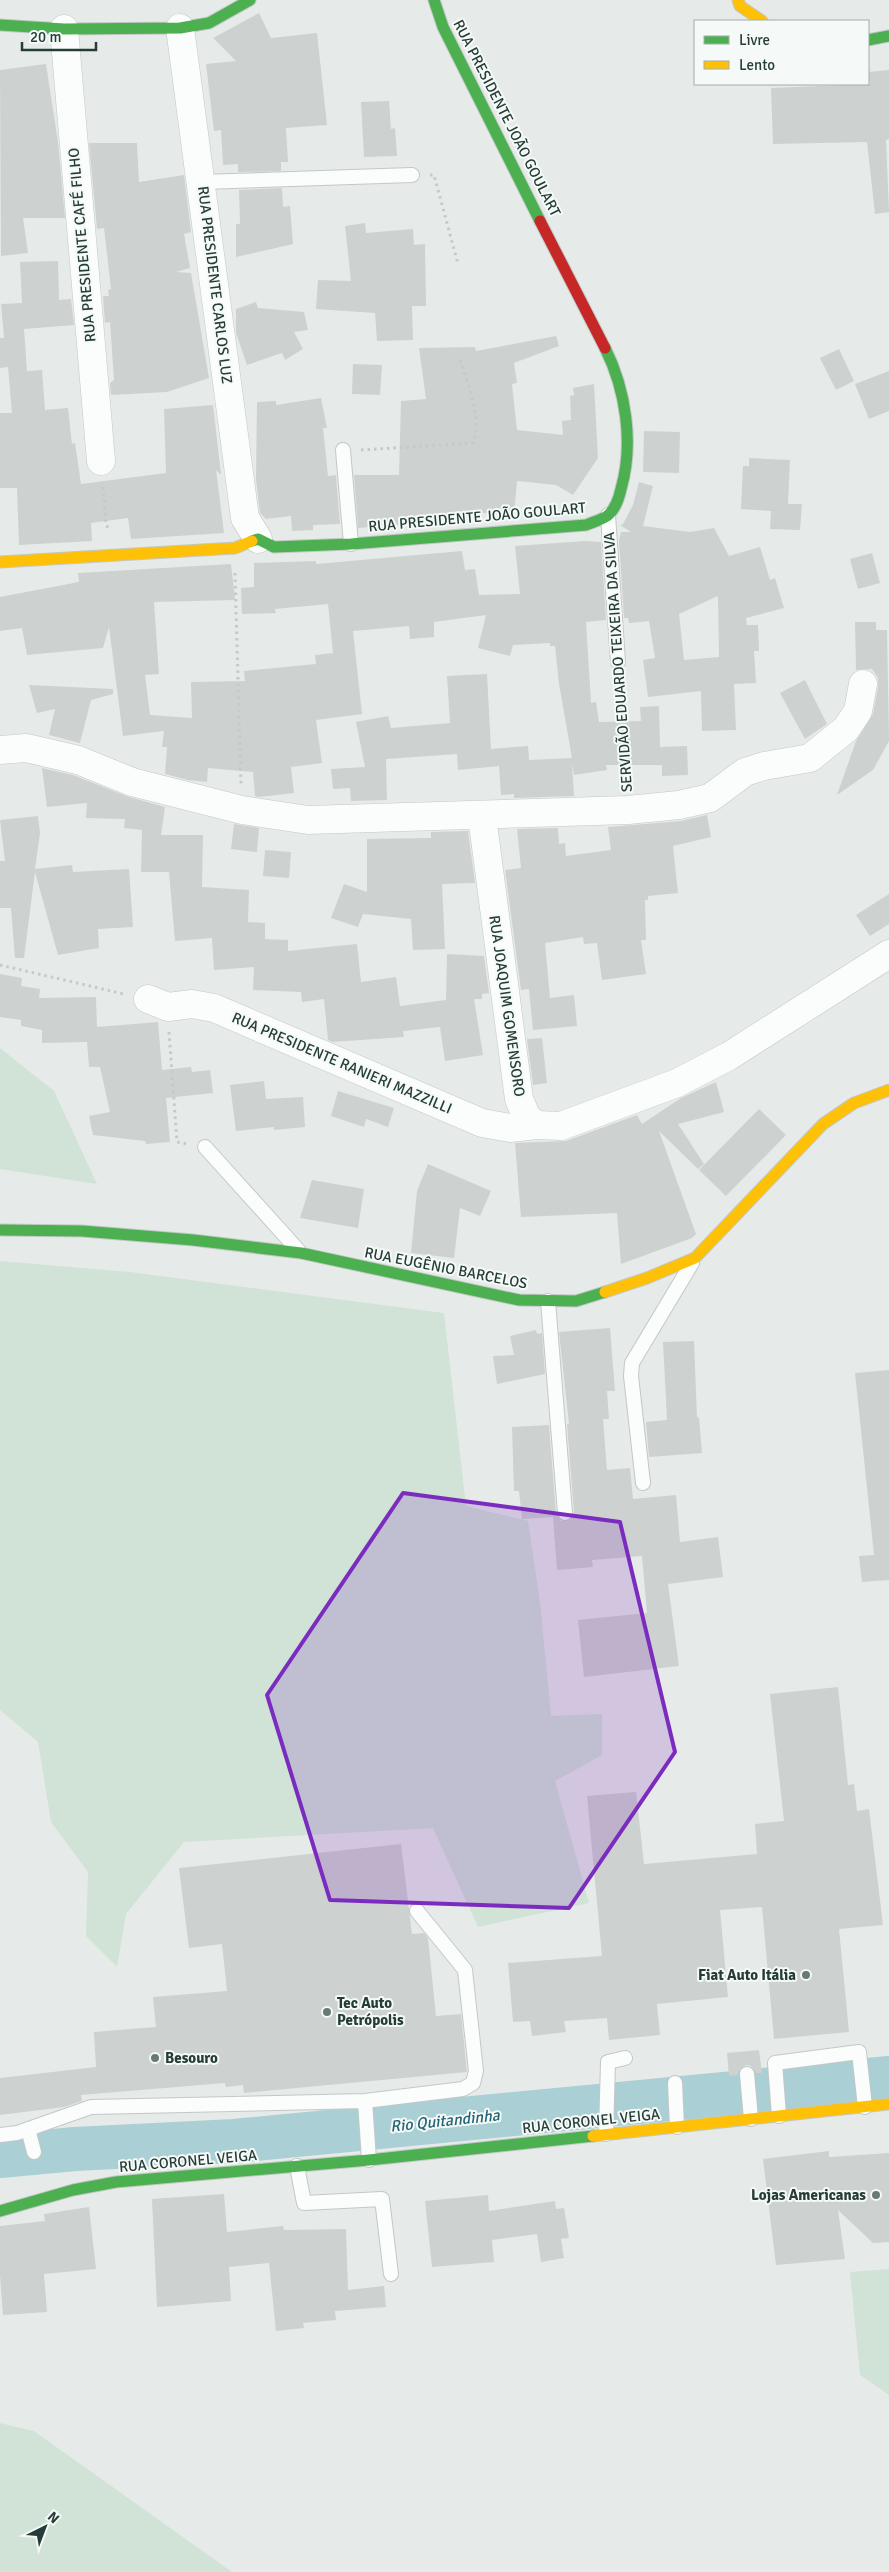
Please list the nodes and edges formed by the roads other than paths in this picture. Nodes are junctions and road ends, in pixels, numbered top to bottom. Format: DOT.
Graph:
graph roads {
  1 [pos="250,0"];
  2 [pos="434,0"];
  3 [pos="738,0"];
  4 [pos="761,20"];
  5 [pos="0,25"];
  6 [pos="180,28"];
  7 [pos="64,29"];
  8 [pos="889,36"];
  9 [pos="869,40"];
  10 [pos="412,175"];
  11 [pos="201,182"];
  12 [pos="343,450"];
  13 [pos="101,461"];
  14 [pos="608,515"];
  15 [pos="246,543"];
  16 [pos="351,544"];
  17 [pos="0,562"];
  18 [pos="618,662"];
  19 [pos="864,684"];
  20 [pos="0,750"];
  21 [pos="482,816"];
  22 [pos="889,954"];
  23 [pos="158,1003"];
  24 [pos="889,1090"];
  25 [pos="537,1125"];
  26 [pos="205,1147"];
  27 [pos="0,1230"];
  28 [pos="301,1253"];
  29 [pos="694,1258"];
  30 [pos="548,1301"];
  31 [pos="643,1483"];
  32 [pos="565,1514"];
  33 [pos="417,1911"];
  34 [pos="625,2058"];
  35 [pos="747,2074"];
  36 [pos="675,2083"];
  37 [pos="365,2101"];
  38 [pos="889,2104"];
  39 [pos="865,2107"];
  40 [pos="779,2116"];
  41 [pos="751,2119"];
  42 [pos="676,2127"];
  43 [pos="28,2129"];
  44 [pos="606,2134"];
  45 [pos="0,2135"];
  46 [pos="34,2152"];
  47 [pos="368,2160"];
  48 [pos="297,2166"];
  49 [pos="0,2211"];
  50 [pos="391,2274"];
  1 -- 6 [label="street"];
  2 -- 14 [label="street, RUA PRESIDENTE JOÃO GOULART"];
  3 -- 4 [label="street"];
  5 -- 7 [label="street"];
  6 -- 7 [label="street"];
  6 -- 11 [label="street, RUA PRESIDENTE CARLOS LUZ"];
  7 -- 13 [label="street, RUA PRESIDENTE CAFÉ FILHO"];
  8 -- 9 [label="street"];
  10 -- 11 [label="lane"];
  11 -- 15 [label="street, RUA PRESIDENTE CARLOS LUZ"];
  12 -- 16 [label="lane"];
  14 -- 16 [label="street, RUA PRESIDENTE JOÃO GOULART"];
  14 -- 18 [label="lane, SERVIDÃO EDUARDO TEIXEIRA DA SILVA"];
  15 -- 16 [label="street, RUA PRESIDENTE JOÃO GOULART"];
  15 -- 17 [label="street, RUA PRESIDENTE JOÃO GOULART"];
  19 -- 21 [label="street"];
  20 -- 21 [label="street"];
  21 -- 25 [label="street, RUA JOAQUIM GOMENSORO"];
  22 -- 25 [label="street"];
  23 -- 25 [label="street, RUA PRESIDENTE RANIERI MAZZILLI"];
  24 -- 29 [label="street, RUA EUGÊNIO BARCELOS"];
  26 -- 28 [label="lane"];
  27 -- 28 [label="street, RUA EUGÊNIO BARCELOS"];
  28 -- 30 [label="street, RUA EUGÊNIO BARCELOS"];
  29 -- 30 [label="street, RUA EUGÊNIO BARCELOS"];
  29 -- 31 [label="lane"];
  30 -- 32 [label="lane"];
  33 -- 37 [label="lane"];
  34 -- 44 [label="lane"];
  35 -- 41 [label="lane"];
  36 -- 42 [label="lane"];
  37 -- 43 [label="lane"];
  37 -- 47 [label="lane"];
  38 -- 39 [label="street, RUA CORONEL VEIGA"];
  39 -- 40 [label="street, RUA CORONEL VEIGA"];
  39 -- 40 [label="lane"];
  40 -- 41 [label="street, RUA CORONEL VEIGA"];
  41 -- 42 [label="street, RUA CORONEL VEIGA"];
  42 -- 44 [label="street, RUA CORONEL VEIGA"];
  43 -- 45 [label="lane"];
  43 -- 46 [label="lane"];
  44 -- 47 [label="street, RUA CORONEL VEIGA"];
  47 -- 48 [label="street, RUA CORONEL VEIGA"];
  48 -- 49 [label="street, RUA CORONEL VEIGA"];
  48 -- 50 [label="lane"];
}
